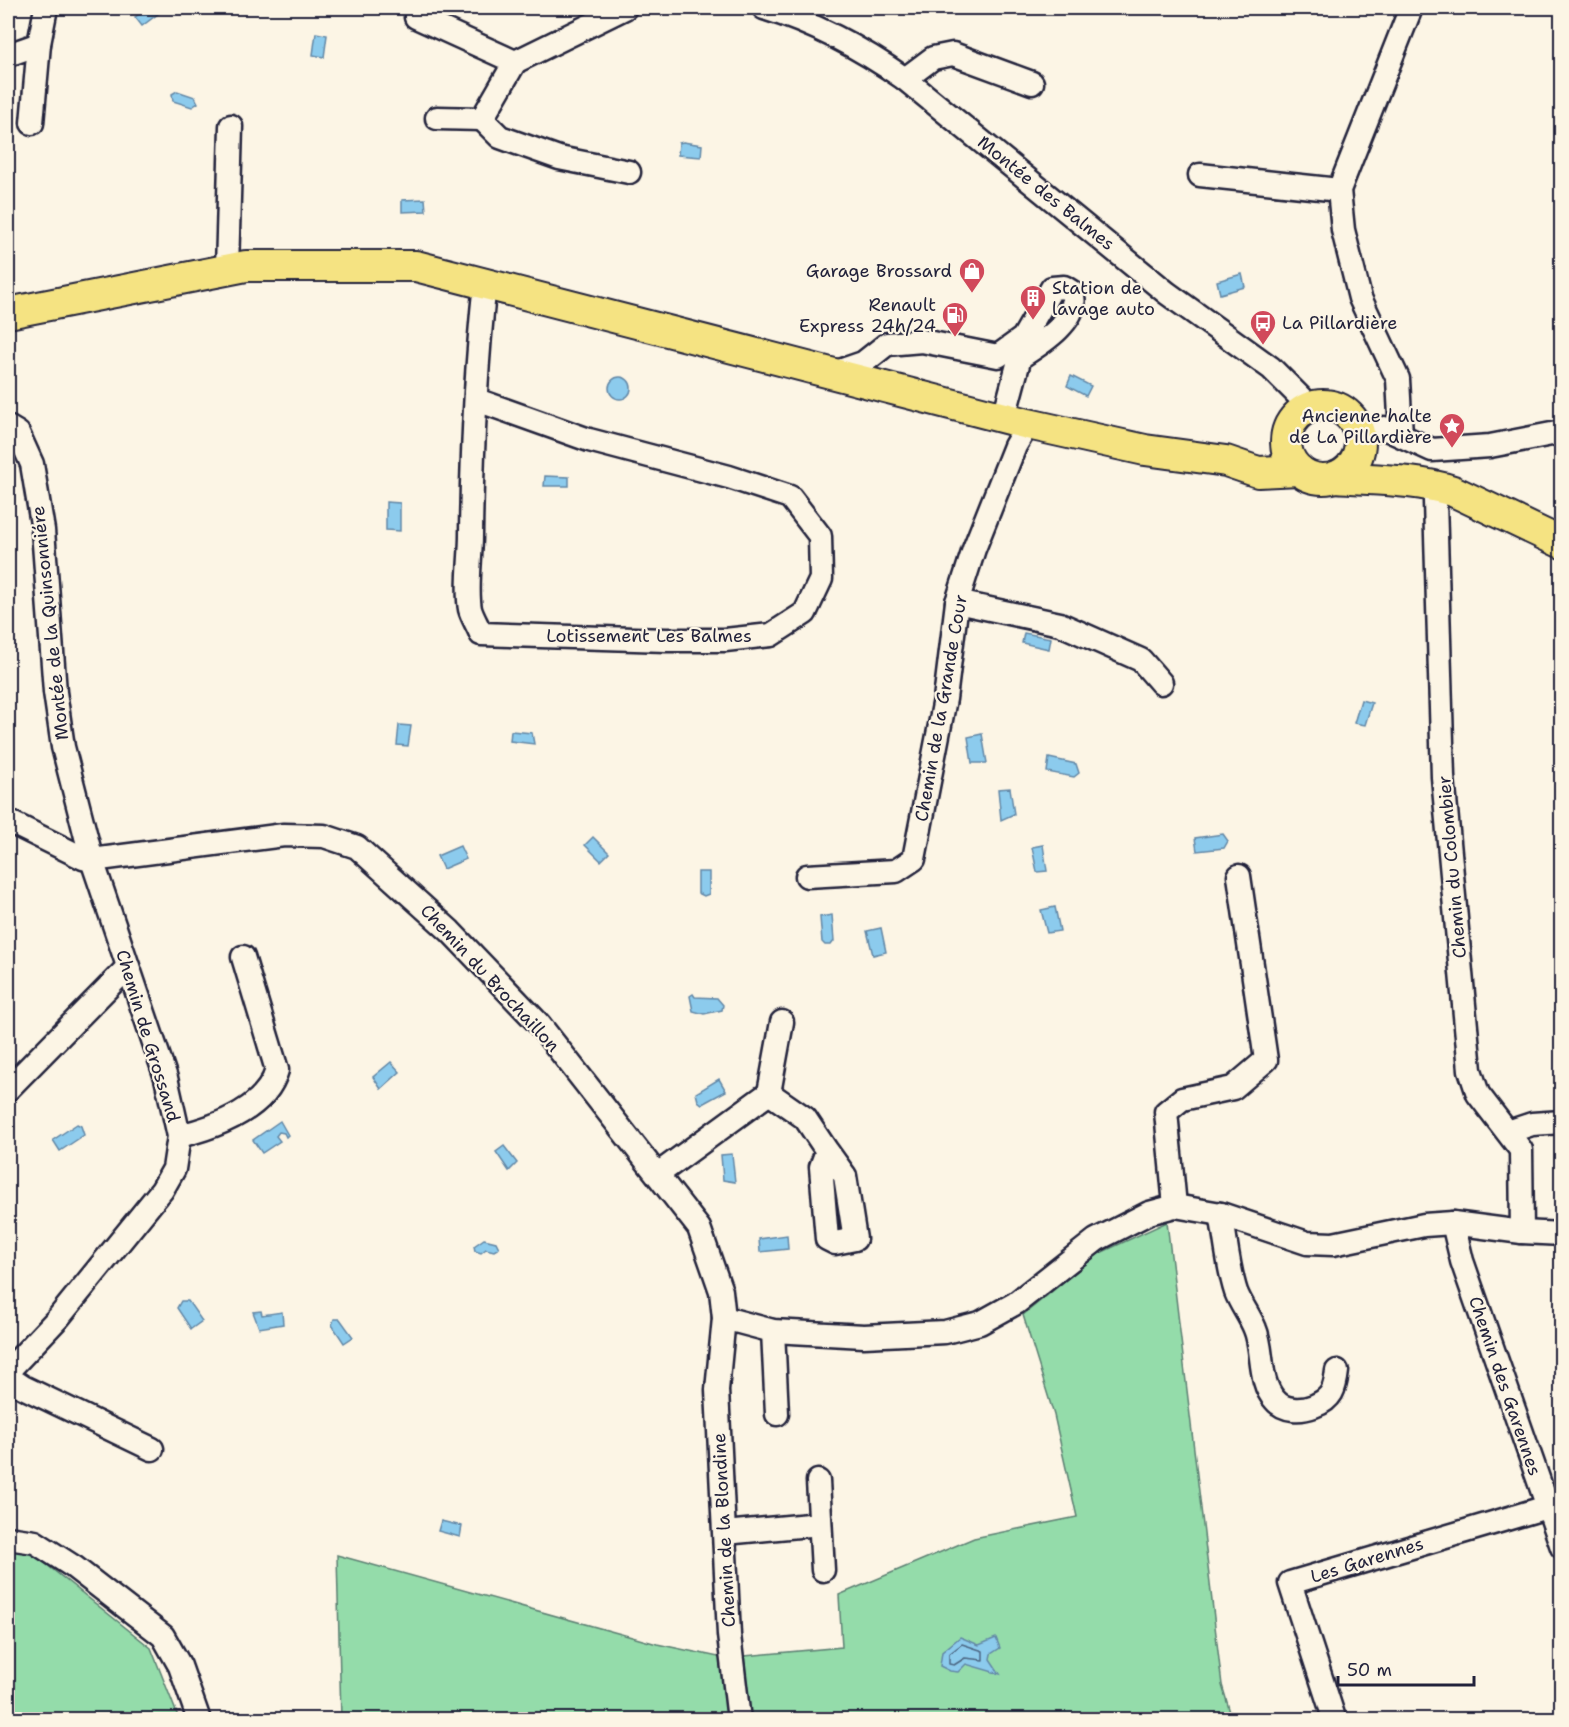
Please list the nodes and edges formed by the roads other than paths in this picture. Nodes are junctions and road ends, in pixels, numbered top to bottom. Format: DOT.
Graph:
graph roads {
  1 [pos="46,8"];
  2 [pos="625,8"];
  3 [pos="764,8"];
  4 [pos="1411,8"];
  5 [pos="416,17"];
  6 [pos="39,44"];
  7 [pos="8,55"];
  8 [pos="515,63"];
  9 [pos="905,80"];
  10 [pos="1032,83"];
  11 [pos="437,118"];
  12 [pos="482,119"];
  13 [pos="32,123"];
  14 [pos="231,126"];
  15 [pos="629,172"];
  16 [pos="1200,175"];
  17 [pos="1339,189"];
  18 [pos="227,268"];
  19 [pos="485,283"];
  20 [pos="8,313"];
  21 [pos="998,356"];
  22 [pos="834,374"];
  23 [pos="1014,380"];
  24 [pos="477,400"];
  25 [pos="1310,407"];
  26 [pos="1016,421"];
  27 [pos="8,427"];
  28 [pos="1562,432"];
  29 [pos="1401,435"];
  30 [pos="1360,437"];
  31 [pos="1286,438"];
  32 [pos="1227,461"];
  33 [pos="1299,470"];
  34 [pos="1336,477"];
  35 [pos="1428,484"];
  36 [pos="1562,543"];
  37 [pos="957,602"];
  38 [pos="1161,683"];
  39 [pos="8,821"];
  40 [pos="92,860"];
  41 [pos="807,876"];
  42 [pos="1239,876"];
  43 [pos="243,957"];
  44 [pos="128,967"];
  45 [pos="782,1022"];
  46 [pos="8,1089"];
  47 [pos="769,1093"];
  48 [pos="1562,1122"];
  49 [pos="1508,1132"];
  50 [pos="179,1136"];
  51 [pos="827,1151"];
  52 [pos="658,1174"];
  53 [pos="1175,1206"];
  54 [pos="1221,1214"];
  55 [pos="1453,1223"];
  56 [pos="1522,1232"];
  57 [pos="1562,1234"];
  58 [pos="722,1329"];
  59 [pos="773,1331"];
  60 [pos="8,1371"];
  61 [pos="1337,1371"];
  62 [pos="8,1377"];
  63 [pos="777,1414"];
  64 [pos="152,1449"];
  65 [pos="818,1481"];
  66 [pos="1546,1507"];
  67 [pos="820,1524"];
  68 [pos="725,1533"];
  69 [pos="8,1538"];
  70 [pos="1562,1547"];
  71 [pos="823,1570"];
  72 [pos="199,1719"];
  73 [pos="739,1719"];
  74 [pos="1334,1719"];
  1 -- 6 [label="street"];
  2 -- 8 [label="street"];
  3 -- 9 [label="street, Montée des Balmes"];
  4 -- 17 [label="street"];
  5 -- 8 [label="street"];
  6 -- 7 [label="street"];
  6 -- 13 [label="street"];
  8 -- 12 [label="street"];
  9 -- 10 [label="street"];
  9 -- 25 [label="street, Montée des Balmes"];
  11 -- 12 [label="street"];
  12 -- 15 [label="street"];
  14 -- 18 [label="street"];
  16 -- 17 [label="street"];
  17 -- 29 [label="street"];
  18 -- 19 [label="main road"];
  18 -- 20 [label="main road"];
  19 -- 22 [label="main road"];
  19 -- 24 [label="street, Lotissement Les Balmes"];
  21 -- 22 [label="street"];
  21 -- 23 [label="street"];
  21 -- 23 [label="street, Chemin de la Grande Cour"];
  22 -- 26 [label="main road"];
  23 -- 26 [label="street, Chemin de la Grande Cour"];
  24 -- 24 [label="street, Lotissement Les Balmes"];
  25 -- 30 [label="main road"];
  25 -- 31 [label="main road"];
  26 -- 32 [label="main road"];
  26 -- 37 [label="street, Chemin de la Grande Cour"];
  27 -- 40 [label="street, Montée de la Quinsonniére"];
  28 -- 29 [label="street"];
  29 -- 30 [label="street"];
  30 -- 34 [label="main road"];
  30 -- 35 [label="main road"];
  31 -- 32 [label="main road"];
  31 -- 33 [label="main road"];
  32 -- 33 [label="main road"];
  33 -- 34 [label="main road"];
  34 -- 35 [label="main road"];
  35 -- 36 [label="main road"];
  35 -- 49 [label="street, Chemin du Colombier"];
  37 -- 38 [label="street"];
  37 -- 41 [label="street, Chemin de la Grande Cour"];
  39 -- 40 [label="street, Chemin du Brochaillon"];
  40 -- 44 [label="street, Chemin de Grossand"];
  40 -- 52 [label="street, Chemin du Brochaillon"];
  42 -- 53 [label="street"];
  43 -- 50 [label="street"];
  44 -- 46 [label="street"];
  44 -- 50 [label="street, Chemin de Grossand"];
  45 -- 47 [label="street"];
  47 -- 51 [label="street"];
  47 -- 52 [label="street"];
  48 -- 49 [label="street"];
  49 -- 56 [label="street, Chemin du Colombier"];
  50 -- 60 [label="street, Chemin de Grossand"];
  52 -- 58 [label="street, Chemin du Brochaillon"];
  53 -- 54 [label="street"];
  53 -- 59 [label="street"];
  54 -- 55 [label="street"];
  54 -- 61 [label="street"];
  55 -- 56 [label="street"];
  55 -- 66 [label="street, Chemin des Garennes"];
  56 -- 57 [label="street"];
  58 -- 59 [label="street"];
  58 -- 68 [label="street, Chemin de la Blondine"];
  59 -- 63 [label="street"];
  62 -- 64 [label="street"];
  65 -- 67 [label="street"];
  66 -- 70 [label="street, Chemin des Garennes"];
  66 -- 74 [label="street, Les Garennes"];
  67 -- 68 [label="street"];
  67 -- 71 [label="street"];
  68 -- 73 [label="street, Chemin de la Blondine"];
  69 -- 72 [label="street"];
}
